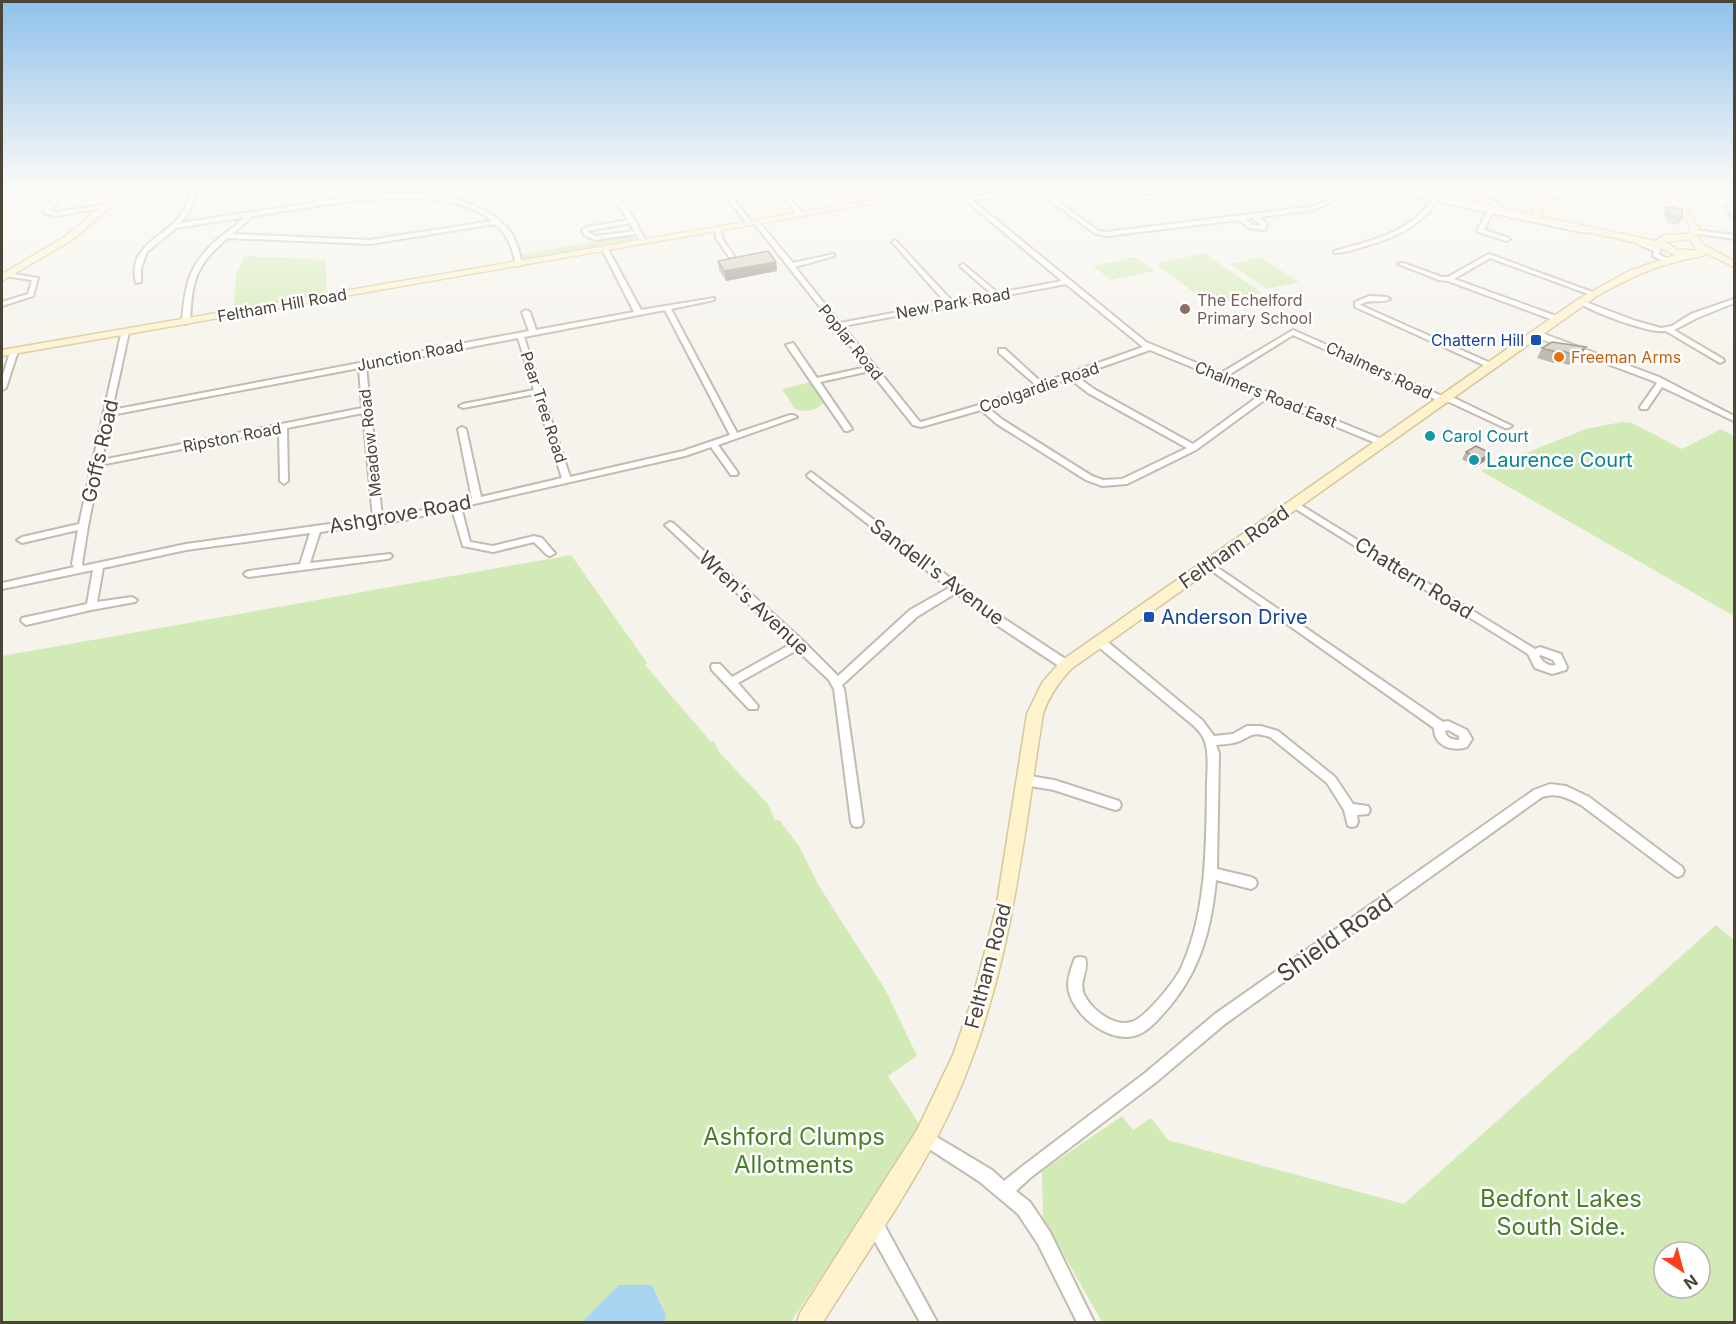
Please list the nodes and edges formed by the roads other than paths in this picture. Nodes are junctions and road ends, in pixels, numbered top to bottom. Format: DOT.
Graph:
graph roads {
  1 [pos="47,251"];
  2 [pos="144,251"];
  3 [pos="210,251"];
  4 [pos="514,251"];
  5 [pos="595,251"];
  6 [pos="606,251"];
  7 [pos="728,251"];
  8 [pos="777,251"];
  9 [pos="903,251"];
  10 [pos="1029,251"];
  11 [pos="1340,251"];
  12 [pos="1663,251"];
  13 [pos="1675,251"];
  14 [pos="1691,251"];
  15 [pos="1711,251"];
  16 [pos="1336,252"];
  17 [pos="832,255"];
  18 [pos="731,256"];
  19 [pos="1731,262"];
  20 [pos="519,264"];
  21 [pos="1401,264"];
  22 [pos="790,266"];
  23 [pos="963,266"];
  24 [pos="4,276"];
  25 [pos="1449,279"];
  26 [pos="138,282"];
  27 [pos="1067,282"];
  28 [pos="1593,294"];
  29 [pos="998,296"];
  30 [pos="712,299"];
  31 [pos="1387,299"];
  32 [pos="1734,301"];
  33 [pos="1581,302"];
  34 [pos="2,304"];
  35 [pos="951,304"];
  36 [pos="667,307"];
  37 [pos="526,312"];
  38 [pos="638,312"];
  39 [pos="1556,319"];
  40 [pos="186,322"];
  41 [pos="838,325"];
  42 [pos="1669,330"];
  43 [pos="125,332"];
  44 [pos="533,332"];
  45 [pos="1536,333"];
  46 [pos="520,334"];
  47 [pos="790,345"];
  48 [pos="1150,347"];
  49 [pos="14,351"];
  50 [pos="807,351"];
  51 [pos="1002,351"];
  52 [pos="2,353"];
  53 [pos="796,353"];
  54 [pos="1720,361"];
  55 [pos="362,364"];
  56 [pos="1491,365"];
  57 [pos="872,368"];
  58 [pos="1071,376"];
  59 [pos="1221,376"];
  60 [pos="815,381"];
  61 [pos="1661,383"];
  62 [pos="1041,386"];
  63 [pos="2,388"];
  64 [pos="539,391"];
  65 [pos="1267,394"];
  66 [pos="1444,398"];
  67 [pos="463,406"];
  68 [pos="982,407"];
  69 [pos="1644,407"];
  70 [pos="367,410"];
  71 [pos="109,413"];
  72 [pos="793,417"];
  73 [pos="1734,419"];
  74 [pos="927,424"];
  75 [pos="283,426"];
  76 [pos="1508,426"];
  77 [pos="462,429"];
  78 [pos="848,429"];
  79 [pos="735,436"];
  80 [pos="1381,442"];
  81 [pos="713,444"];
  82 [pos="1193,448"];
  83 [pos="98,464"];
  84 [pos="733,473"];
  85 [pos="811,475"];
  86 [pos="567,480"];
  87 [pos="284,481"];
  88 [pos="477,501"];
  89 [pos="1294,504"];
  90 [pos="456,506"];
  91 [pos="378,521"];
  92 [pos="670,525"];
  93 [pos="83,526"];
  94 [pos="316,529"];
  95 [pos="22,540"];
  96 [pos="550,554"];
  97 [pos="387,556"];
  98 [pos="1208,564"];
  99 [pos="99,565"];
  100 [pos="304,567"];
  101 [pos="80,568"];
  102 [pos="249,574"];
  103 [pos="2,586"];
  104 [pos="956,588"];
  105 [pos="132,600"];
  106 [pos="92,606"];
  107 [pos="26,621"];
  108 [pos="1099,642"];
  109 [pos="799,644"];
  110 [pos="1534,653"];
  111 [pos="1066,665"];
  112 [pos="716,667"];
  113 [pos="731,682"];
  114 [pos="837,683"];
  115 [pos="753,706"];
  116 [pos="1441,727"];
  117 [pos="1209,741"];
  118 [pos="1024,780"];
  119 [pos="1115,805"];
  120 [pos="1350,809"];
  121 [pos="1364,810"];
  122 [pos="857,822"];
  123 [pos="1352,822"];
  124 [pos="1678,871"];
  125 [pos="1211,873"];
  126 [pos="1251,884"];
  127 [pos="1080,963"];
  128 [pos="925,1138"];
  129 [pos="1005,1191"];
  130 [pos="872,1221"];
  131 [pos="809,1323"];
  132 [pos="929,1323"];
  133 [pos="1086,1323"];
  1 -- 24 [label="main road"];
  2 -- 26 [label="street"];
  3 -- 40 [label="street"];
  4 -- 20 [label="street"];
  5 -- 20 [label="main road, Feltham Hill Road"];
  6 -- 38 [label="street"];
  7 -- 18 [label="street"];
  8 -- 22 [label="street, Poplar Road"];
  9 -- 35 [label="street"];
  10 -- 27 [label="street, Chalmers Road East"];
  11 -- 16 [label="street"];
  12 -- 28 [label="main road, Feltham Road"];
  13 -- 14 [label="main road, Feltham Road"];
  15 -- 19 [label="main road"];
  17 -- 22 [label="street"];
  20 -- 40 [label="main road, Feltham Hill Road"];
  21 -- 25 [label="street"];
  22 -- 41 [label="street, Poplar Road"];
  23 -- 29 [label="street"];
  24 -- 34 [label="street"];
  25 -- 28 [label="street"];
  25 -- 39 [label="street"];
  27 -- 29 [label="street, New Park Road"];
  27 -- 48 [label="street, Chalmers Road East"];
  28 -- 33 [label="main road, Feltham Road"];
  29 -- 35 [label="street, New Park Road"];
  30 -- 36 [label="street, Junction Road"];
  31 -- 56 [label="street"];
  32 -- 42 [label="street"];
  33 -- 39 [label="main road, Feltham Road"];
  33 -- 42 [label="street"];
  35 -- 41 [label="street, New Park Road"];
  36 -- 38 [label="street, Junction Road"];
  36 -- 79 [label="street"];
  37 -- 44 [label="street"];
  38 -- 44 [label="street, Junction Road"];
  39 -- 45 [label="main road, Feltham Road"];
  40 -- 43 [label="main road, Feltham Hill Road"];
  41 -- 57 [label="street, Poplar Road"];
  42 -- 54 [label="street"];
  43 -- 49 [label="main road, Feltham Hill Road"];
  43 -- 71 [label="street, Goffs Road"];
  44 -- 46 [label="street, Junction Road"];
  45 -- 56 [label="main road, Feltham Road"];
  45 -- 61 [label="street"];
  46 -- 55 [label="street, Junction Road"];
  46 -- 64 [label="street, Pear Tree Road"];
  47 -- 53 [label="street"];
  48 -- 58 [label="street, Coolgardie Road"];
  48 -- 59 [label="street, Chalmers Road East"];
  49 -- 52 [label="main road, Feltham Hill Road"];
  49 -- 63 [label="street"];
  50 -- 53 [label="street"];
  51 -- 62 [label="street"];
  53 -- 60 [label="street"];
  55 -- 70 [label="street, Meadow Road"];
  55 -- 71 [label="street, Junction Road"];
  56 -- 66 [label="main road, Feltham Road"];
  57 -- 60 [label="street"];
  57 -- 74 [label="street, Poplar Road"];
  58 -- 62 [label="street, Coolgardie Road"];
  58 -- 82 [label="street"];
  59 -- 65 [label="street, Chalmers Road East"];
  59 -- 66 [label="street, Chalmers Road"];
  60 -- 78 [label="street"];
  61 -- 69 [label="street"];
  61 -- 73 [label="street"];
  62 -- 68 [label="street, Coolgardie Road"];
  64 -- 67 [label="street"];
  64 -- 86 [label="street, Pear Tree Road"];
  65 -- 80 [label="street, Chalmers Road East"];
  65 -- 82 [label="street"];
  66 -- 76 [label="street"];
  66 -- 80 [label="main road, Feltham Road"];
  68 -- 74 [label="street, Coolgardie Road"];
  68 -- 82 [label="street"];
  70 -- 75 [label="street, Ripston Road"];
  70 -- 91 [label="street, Meadow Road"];
  71 -- 83 [label="street, Goffs Road"];
  72 -- 79 [label="street, Ashgrove Road"];
  75 -- 83 [label="street, Ripston Road"];
  75 -- 87 [label="street"];
  77 -- 88 [label="street"];
  79 -- 81 [label="street, Ashgrove Road"];
  80 -- 89 [label="main road, Feltham Road"];
  81 -- 84 [label="street"];
  81 -- 86 [label="street, Ashgrove Road"];
  83 -- 93 [label="street, Goffs Road"];
  85 -- 104 [label="street, Sandell's Avenue"];
  86 -- 88 [label="street, Ashgrove Road"];
  88 -- 90 [label="street, Ashgrove Road"];
  89 -- 98 [label="main road, Feltham Road"];
  89 -- 110 [label="street, Chattern Road"];
  90 -- 91 [label="street, Ashgrove Road"];
  90 -- 96 [label="street"];
  91 -- 94 [label="street, Ashgrove Road"];
  92 -- 109 [label="street, Wren's Avenue"];
  93 -- 95 [label="street"];
  93 -- 101 [label="street, Goffs Road"];
  94 -- 99 [label="street, Ashgrove Road"];
  94 -- 100 [label="street"];
  97 -- 100 [label="street"];
  98 -- 108 [label="main road, Feltham Road"];
  98 -- 116 [label="street"];
  99 -- 101 [label="street, Ashgrove Road"];
  99 -- 106 [label="street"];
  100 -- 102 [label="street"];
  101 -- 103 [label="street, Ashgrove Road"];
  104 -- 111 [label="street, Sandell's Avenue"];
  104 -- 114 [label="street"];
  105 -- 106 [label="street"];
  106 -- 107 [label="street"];
  108 -- 111 [label="main road, Feltham Road"];
  108 -- 117 [label="street"];
  109 -- 113 [label="street"];
  109 -- 114 [label="street, Wren's Avenue"];
  111 -- 118 [label="main road, Feltham Road"];
  112 -- 113 [label="street"];
  113 -- 115 [label="street"];
  114 -- 122 [label="street"];
  117 -- 120 [label="street"];
  117 -- 125 [label="street"];
  118 -- 119 [label="street"];
  118 -- 128 [label="main road, Feltham Road"];
  120 -- 121 [label="street"];
  120 -- 123 [label="street"];
  124 -- 129 [label="street, Shield Road"];
  125 -- 126 [label="street"];
  125 -- 127 [label="street"];
  128 -- 129 [label="street"];
  128 -- 130 [label="main road, Feltham Road"];
  129 -- 133 [label="street"];
  130 -- 131 [label="main road, Feltham Road"];
  130 -- 132 [label="street"];
}
